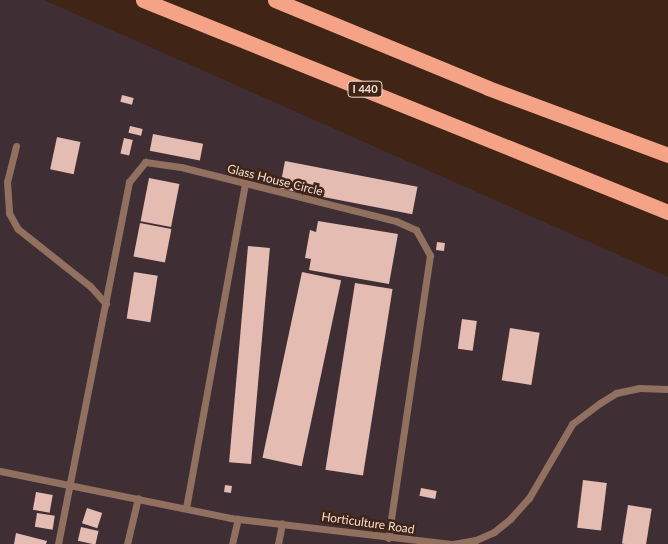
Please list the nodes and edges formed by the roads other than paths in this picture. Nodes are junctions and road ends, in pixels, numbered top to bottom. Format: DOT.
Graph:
graph roads {
  1 [pos="144,0"];
  2 [pos="275,0"];
  3 [pos="16,146"];
  4 [pos="668,155"];
  5 [pos="245,184"];
  6 [pos="668,212"];
  7 [pos="106,304"];
  8 [pos="668,389"];
  9 [pos="0,471"];
  10 [pos="72,485"];
  11 [pos="138,498"];
  12 [pos="186,508"];
  13 [pos="238,519"];
  14 [pos="282,523"];
  15 [pos="388,538"];
  16 [pos="58,544"];
  17 [pos="127,544"];
  18 [pos="232,544"];
  19 [pos="278,544"];
  1 -- 6 [label="highway, I 440"];
  2 -- 4 [label="highway"];
  3 -- 7 [label="lane"];
  5 -- 7 [label="lane, Glass House Circle"];
  5 -- 12 [label="lane"];
  5 -- 15 [label="lane, Glass House Circle"];
  7 -- 10 [label="lane, Glass House Circle"];
  8 -- 15 [label="lane, Horticulture Road"];
  9 -- 10 [label="lane, Horticulture Road"];
  10 -- 11 [label="lane, Horticulture Road"];
  10 -- 16 [label="lane, Glass House Circle"];
  11 -- 12 [label="lane, Horticulture Road"];
  11 -- 17 [label="lane"];
  12 -- 13 [label="lane, Horticulture Road"];
  13 -- 14 [label="lane, Horticulture Road"];
  13 -- 18 [label="lane"];
  14 -- 15 [label="lane, Horticulture Road"];
  14 -- 19 [label="lane"];
}
